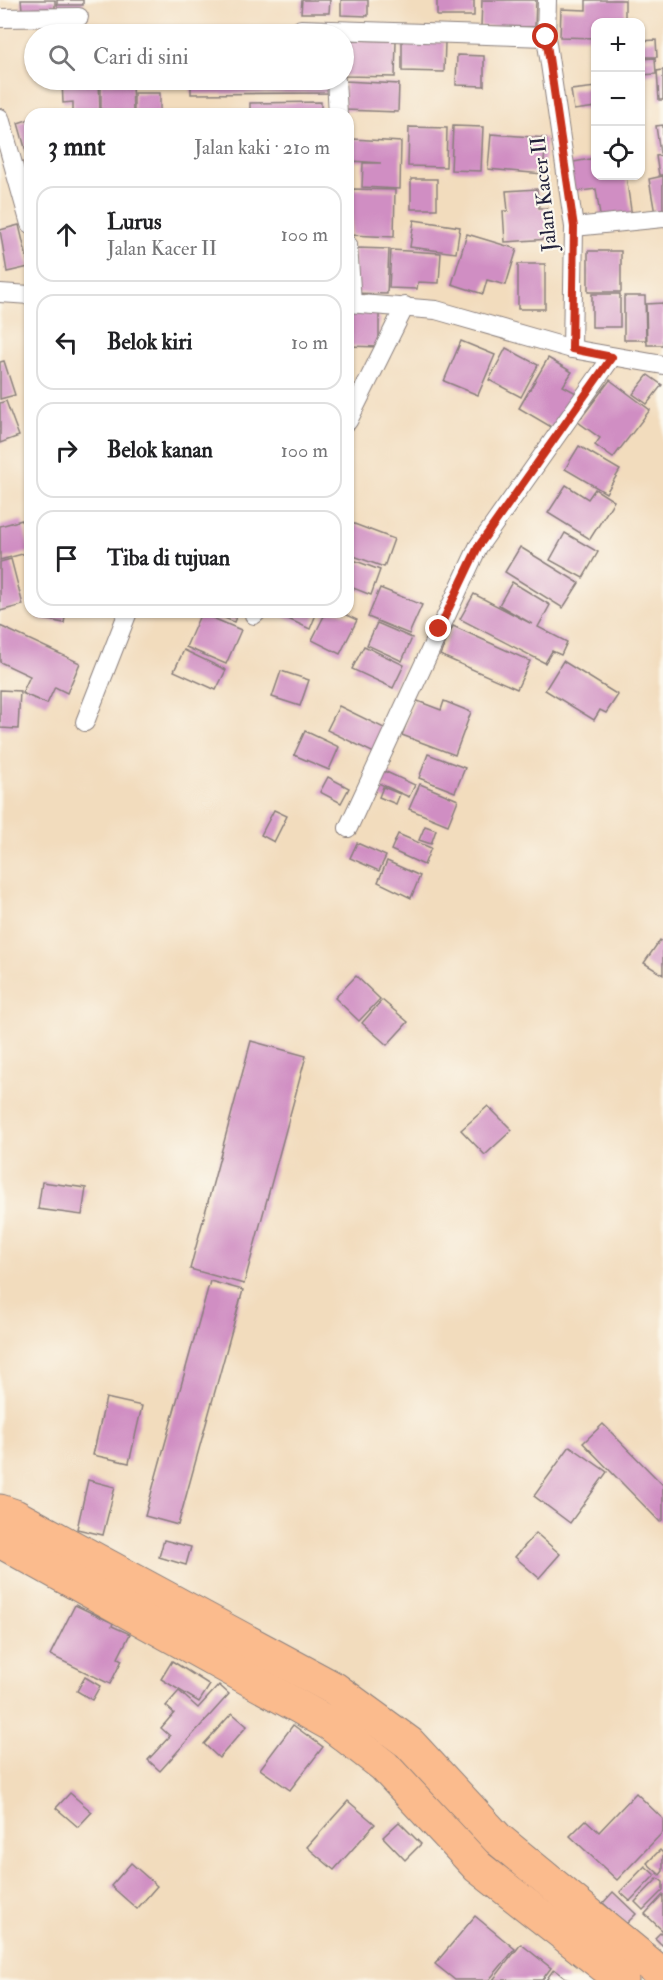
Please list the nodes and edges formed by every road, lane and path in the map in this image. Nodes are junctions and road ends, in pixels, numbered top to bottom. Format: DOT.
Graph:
graph roads {
  1 [pos="547,0"];
  2 [pos="80,17"];
  3 [pos="0,18"];
  4 [pos="354,32"];
  5 [pos="546,37"];
  6 [pos="337,90"];
  7 [pos="338,108"];
  8 [pos="0,118"];
  9 [pos="24,203"];
  10 [pos="663,218"];
  11 [pos="574,227"];
  12 [pos="0,293"];
  13 [pos="24,295"];
  14 [pos="354,303"];
  15 [pos="405,306"];
  16 [pos="572,349"];
  17 [pos="612,357"];
  18 [pos="663,365"];
  19 [pos="354,409"];
  20 [pos="126,618"];
  21 [pos="85,722"];
  22 [pos="348,828"];
  23 [pos="0,1511"];
  24 [pos="0,1541"];
  25 [pos="77,1568"];
  26 [pos="663,1975"];
  27 [pos="622,1980"];
  1 -- 5 [label="street, Jalan Kacer II"];
  2 -- 3 [label="street"];
  4 -- 5 [label="street"];
  5 -- 11 [label="street, Jalan Kacer II"];
  6 -- 7 [label="street"];
  8 -- 9 [label="street"];
  10 -- 11 [label="street"];
  11 -- 16 [label="street, Jalan Kacer II"];
  12 -- 13 [label="street"];
  14 -- 15 [label="street"];
  15 -- 16 [label="street"];
  15 -- 19 [label="street"];
  16 -- 17 [label="street"];
  17 -- 18 [label="street"];
  17 -- 22 [label="street"];
  20 -- 21 [label="street"];
  23 -- 25 [label="highway"];
  24 -- 25 [label="highway"];
  25 -- 26 [label="highway"];
  25 -- 27 [label="highway"];
}
